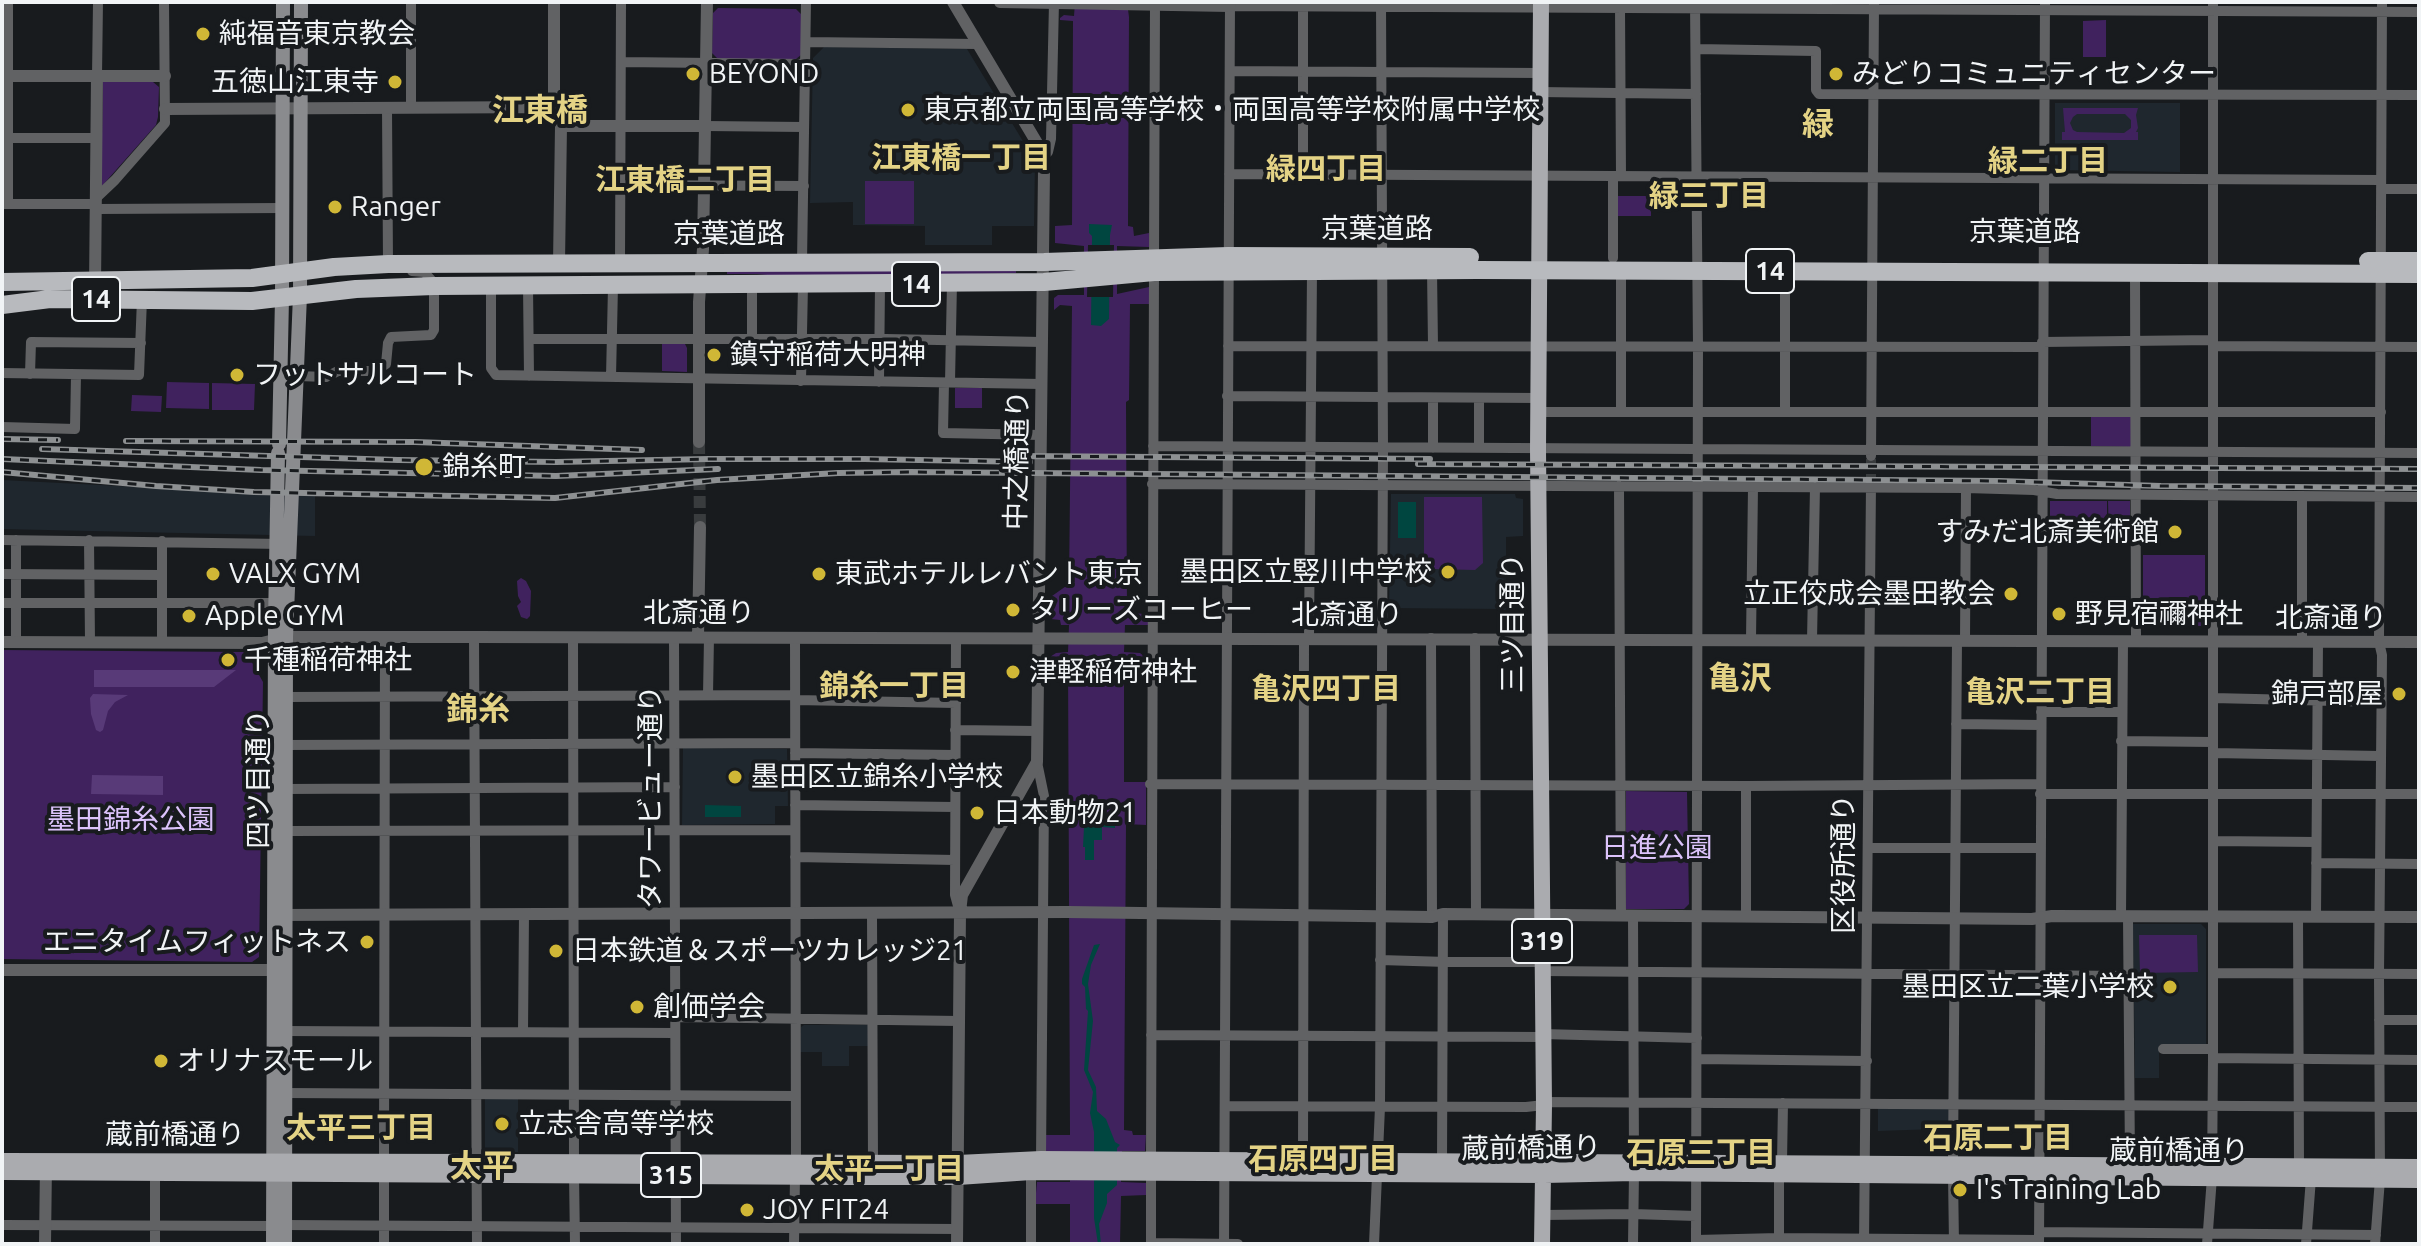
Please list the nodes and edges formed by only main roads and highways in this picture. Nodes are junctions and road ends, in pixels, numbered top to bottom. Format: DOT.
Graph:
graph roads {
  1 [pos="283,2"];
  2 [pos="301,2"];
  3 [pos="1540,4"];
  4 [pos="2419,261"];
  5 [pos="1382,263"];
  6 [pos="1228,264"];
  7 [pos="1538,264"];
  8 [pos="1697,264"];
  9 [pos="1873,266"];
  10 [pos="2043,266"];
  11 [pos="2213,267"];
  12 [pos="2381,267"];
  13 [pos="1082,269"];
  14 [pos="291,273"];
  15 [pos="2419,274"];
  16 [pos="2,282"];
  17 [pos="95,289"];
  18 [pos="288,303"];
  19 [pos="2,305"];
  20 [pos="282,544"];
  21 [pos="280,638"];
  22 [pos="279,915"];
  23 [pos="279,970"];
  24 [pos="2,1161"];
  25 [pos="46,1166"];
  26 [pos="279,1167"];
  27 [pos="1224,1167"];
  28 [pos="1378,1167"];
  29 [pos="2419,1167"];
  30 [pos="1544,1169"];
  31 [pos="796,1170"];
  32 [pos="958,1170"];
  33 [pos="2039,1170"];
  34 [pos="2212,1171"];
  35 [pos="2,1172"];
  36 [pos="2380,1173"];
  37 [pos="2419,1180"];
  38 [pos="279,1225"];
  39 [pos="273,1244"];
  40 [pos="285,1244"];
  41 [pos="1542,1244"];
  1 -- 14 [label="main road"];
  2 -- 14 [label="main road"];
  3 -- 7 [label="main road, 三ツ目通り / 319"];
  4 -- 12 [label="highway, 京葉道路 / 14"];
  5 -- 6 [label="highway, 京葉道路 / 14"];
  5 -- 6 [label="highway, 京葉道路 / 14"];
  5 -- 7 [label="highway, 京葉道路 / 14"];
  5 -- 7 [label="highway, 京葉道路 / 14"];
  6 -- 13 [label="highway, 京葉道路 / 14"];
  7 -- 8 [label="highway, 京葉道路 / 14"];
  7 -- 30 [label="main road, 三ツ目通り / 319"];
  8 -- 9 [label="highway, 京葉道路 / 14"];
  8 -- 9 [label="highway, 京葉道路 / 14"];
  9 -- 10 [label="highway, 京葉道路 / 14"];
  10 -- 11 [label="highway, 京葉道路 / 14"];
  10 -- 11 [label="highway, 京葉道路 / 14"];
  11 -- 12 [label="highway, 京葉道路 / 14"];
  12 -- 15 [label="highway, 京葉道路 / 14"];
  13 -- 14 [label="highway, 京葉道路 / 14"];
  13 -- 18 [label="highway, 京葉道路 / 14"];
  14 -- 17 [label="highway, 14"];
  14 -- 18 [label="main road"];
  16 -- 17 [label="highway, 14"];
  17 -- 18 [label="highway, 14"];
  17 -- 19 [label="highway, 14"];
  18 -- 20 [label="main road, 四ツ目通り"];
  18 -- 20 [label="main road, 四ツ目通り"];
  20 -- 21 [label="main road, 四ツ目通り"];
  20 -- 21 [label="main road, 四ツ目通り"];
  21 -- 22 [label="main road, 四ツ目通り"];
  21 -- 22 [label="main road, 四ツ目通り"];
  22 -- 23 [label="main road, 四ツ目通り"];
  23 -- 26 [label="main road, 四ツ目通り"];
  23 -- 26 [label="main road, 四ツ目通り"];
  24 -- 25 [label="main road, 蔵前橋通り / 315"];
  25 -- 26 [label="main road, 蔵前橋通り / 315"];
  25 -- 26 [label="main road, 蔵前橋通り / 315"];
  25 -- 35 [label="main road, 蔵前橋通り / 315"];
  26 -- 31 [label="main road, 蔵前橋通り / 315"];
  26 -- 38 [label="main road, 四ツ目通り"];
  27 -- 28 [label="main road, 蔵前橋通り / 315"];
  27 -- 28 [label="main road, 蔵前橋通り / 315"];
  27 -- 32 [label="main road, 蔵前橋通り / 315"];
  28 -- 30 [label="main road, 蔵前橋通り / 315"];
  28 -- 30 [label="main road, 蔵前橋通り / 315"];
  29 -- 36 [label="main road, 蔵前橋通り / 315"];
  30 -- 33 [label="main road, 蔵前橋通り / 315"];
  30 -- 41 [label="main road, 三ツ目通り / 319"];
  31 -- 32 [label="main road, 蔵前橋通り / 315"];
  31 -- 32 [label="main road, 蔵前橋通り / 315"];
  33 -- 34 [label="main road, 蔵前橋通り / 315"];
  33 -- 34 [label="main road, 蔵前橋通り / 315"];
  34 -- 36 [label="main road, 蔵前橋通り / 315"];
  34 -- 36 [label="main road, 蔵前橋通り / 315"];
  36 -- 37 [label="main road, 蔵前橋通り / 315"];
  38 -- 39 [label="main road, 四ツ目通り"];
  38 -- 40 [label="main road, 四ツ目通り"];
}
